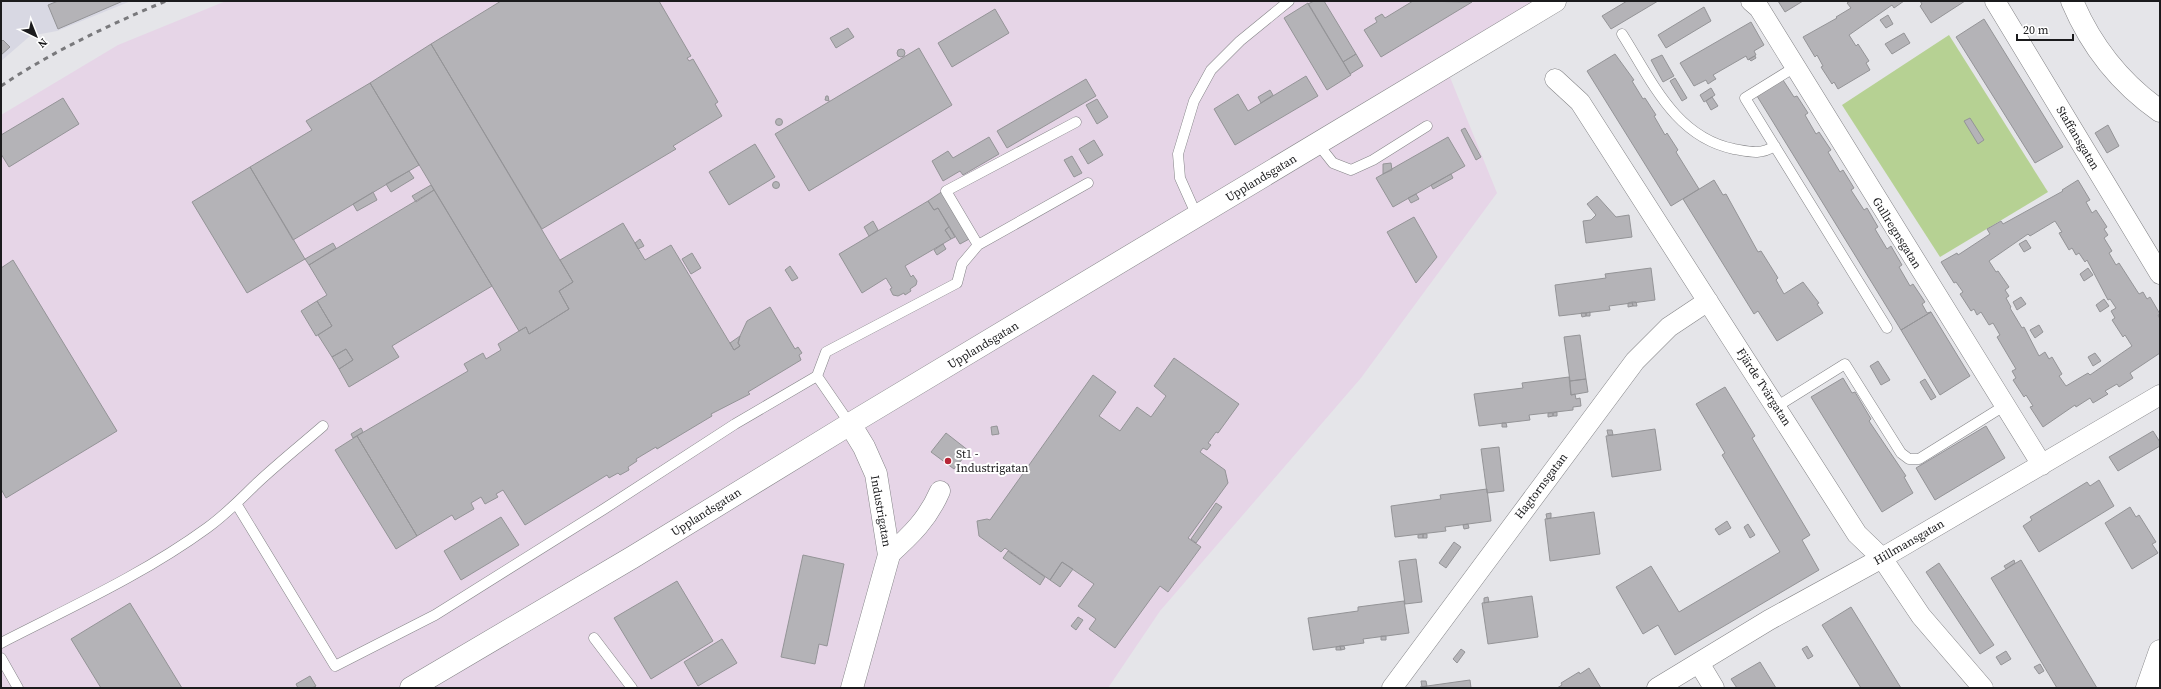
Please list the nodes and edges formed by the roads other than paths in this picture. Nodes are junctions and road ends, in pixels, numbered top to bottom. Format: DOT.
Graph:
graph roads {
  1 [pos="1289,1"];
  2 [pos="1556,1"];
  3 [pos="1751,1"];
  4 [pos="1995,1"];
  5 [pos="2072,1"];
  6 [pos="1622,34"];
  7 [pos="1795,68"];
  8 [pos="1555,79"];
  9 [pos="2160,111"];
  10 [pos="1076,122"];
  11 [pos="1427,126"];
  12 [pos="1318,144"];
  13 [pos="1775,146"];
  14 [pos="1088,183"];
  15 [pos="1197,216"];
  16 [pos="978,245"];
  17 [pos="2160,274"];
  18 [pos="1708,301"];
  19 [pos="1887,328"];
  20 [pos="816,376"];
  21 [pos="2160,395"];
  22 [pos="2004,406"];
  23 [pos="1776,407"];
  24 [pos="850,424"];
  25 [pos="323,426"];
  26 [pos="2042,466"];
  27 [pos="940,491"];
  28 [pos="237,505"];
  29 [pos="889,555"];
  30 [pos="1882,558"];
  31 [pos="594,638"];
  32 [pos="1,643"];
  33 [pos="2160,651"];
  34 [pos="1,658"];
  35 [pos="1699,663"];
  36 [pos="18,688"];
  37 [pos="411,688"];
  38 [pos="632,688"];
  39 [pos="852,688"];
  40 [pos="1392,688"];
  41 [pos="1657,688"];
  42 [pos="1714,688"];
  43 [pos="1983,688"];
  44 [pos="2147,688"];
  1 -- 15 [label="lane"];
  2 -- 12 [label="main road, Upplandsgatan"];
  3 -- 7 [label="street, Gullregnsgatan"];
  4 -- 17 [label="street, Staffansgatan"];
  5 -- 9 [label="main road"];
  6 -- 13 [label="lane"];
  7 -- 13 [label="lane"];
  7 -- 22 [label="street, Gullregnsgatan"];
  8 -- 18 [label="street, Fjärde Tvärgatan"];
  10 -- 16 [label="lane"];
  11 -- 12 [label="lane"];
  12 -- 15 [label="main road, Upplandsgatan"];
  13 -- 19 [label="lane"];
  14 -- 16 [label="lane"];
  15 -- 24 [label="main road, Upplandsgatan"];
  16 -- 20 [label="lane"];
  18 -- 23 [label="street, Fjärde Tvärgatan"];
  18 -- 40 [label="street, Hagtornsgatan"];
  20 -- 24 [label="lane"];
  20 -- 28 [label="lane"];
  21 -- 26 [label="street, Hillmansgatan"];
  22 -- 23 [label="lane"];
  22 -- 26 [label="street, Gullregnsgatan"];
  23 -- 30 [label="street, Fjärde Tvärgatan"];
  24 -- 29 [label="main road, Industrigatan"];
  24 -- 37 [label="main road, Upplandsgatan"];
  25 -- 28 [label="lane"];
  26 -- 30 [label="street, Hillmansgatan"];
  27 -- 29 [label="street, Industrigatan"];
  28 -- 32 [label="lane"];
  29 -- 39 [label="main road, Industrigatan"];
  30 -- 35 [label="street, Hillmansgatan"];
  30 -- 43 [label="street, Fjärde Tvärgatan"];
  31 -- 38 [label="lane"];
  33 -- 44 [label="main road"];
  34 -- 36 [label="lane"];
  35 -- 41 [label="street, Hillmansgatan"];
  35 -- 42 [label="street"];
}
